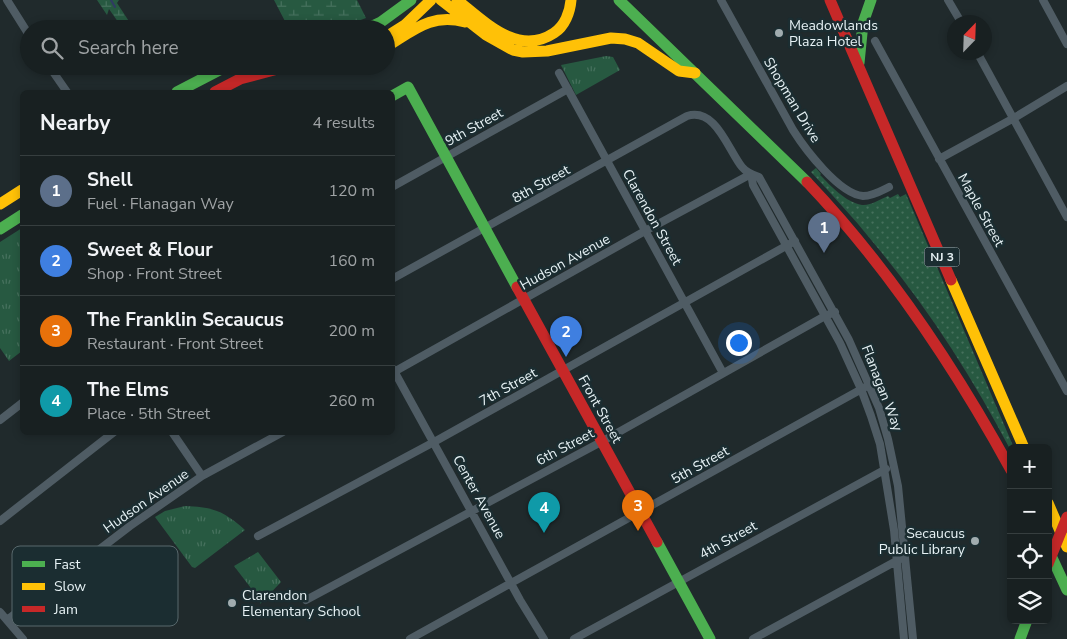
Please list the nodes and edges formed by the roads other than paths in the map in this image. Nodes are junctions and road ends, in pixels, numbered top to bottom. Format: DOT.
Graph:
graph roads {
  1 [pos="7,0"];
  2 [pos="411,0"];
  3 [pos="421,0"];
  4 [pos="431,0"];
  5 [pos="441,0"];
  6 [pos="457,0"];
  7 [pos="464,0"];
  8 [pos="571,0"];
  9 [pos="619,0"];
  10 [pos="721,0"];
  11 [pos="830,0"];
  12 [pos="871,0"];
  13 [pos="948,0"];
  14 [pos="1043,0"];
  15 [pos="957,15"];
  16 [pos="384,20"];
  17 [pos="475,20"];
  18 [pos="20,21"];
  19 [pos="395,21"];
  20 [pos="395,31"];
  21 [pos="874,41"];
  22 [pos="395,42"];
  23 [pos="1067,44"];
  24 [pos="981,60"];
  25 [pos="859,67"];
  26 [pos="559,73"];
  27 [pos="696,73"];
  28 [pos="55,75"];
  29 [pos="210,75"];
  30 [pos="255,75"];
  31 [pos="1067,86"];
  32 [pos="568,89"];
  33 [pos="66,90"];
  34 [pos="181,90"];
  35 [pos="218,90"];
  36 [pos="395,94"];
  37 [pos="702,116"];
  38 [pos="1014,118"];
  39 [pos="446,158"];
  40 [pos="939,159"];
  41 [pos="607,162"];
  42 [pos="751,174"];
  43 [pos="395,184"];
  44 [pos="889,187"];
  45 [pos="20,191"];
  46 [pos="0,204"];
  47 [pos="20,216"];
  48 [pos="1067,217"];
  49 [pos="485,228"];
  50 [pos="0,229"];
  51 [pos="645,231"];
  52 [pos="794,242"];
  53 [pos="786,246"];
  54 [pos="395,277"];
  55 [pos="815,277"];
  56 [pos="806,282"];
  57 [pos="523,300"];
  58 [pos="684,303"];
  59 [pos="835,312"];
  60 [pos="825,316"];
  61 [pos="854,350"];
  62 [pos="846,355"];
  63 [pos="395,370"];
  64 [pos="562,371"];
  65 [pos="723,373"];
  66 [pos="395,374"];
  67 [pos="870,384"];
  68 [pos="861,389"];
  69 [pos="1067,391"];
  70 [pos="20,405"];
  71 [pos="0,420"];
  72 [pos="884,424"];
  73 [pos="875,427"];
  74 [pos="110,435"];
  75 [pos="174,435"];
  76 [pos="277,435"];
  77 [pos="434,442"];
  78 [pos="601,442"];
  79 [pos="1022,444"];
  80 [pos="1007,463"];
  81 [pos="894,467"];
  82 [pos="884,469"];
  83 [pos="202,476"];
  84 [pos="1052,511"];
  85 [pos="472,512"];
  86 [pos="1052,512"];
  87 [pos="640,513"];
  88 [pos="1067,517"];
  89 [pos="0,521"];
  90 [pos="258,536"];
  91 [pos="1067,540"];
  92 [pos="104,546"];
  93 [pos="1067,547"];
  94 [pos="1052,554"];
  95 [pos="906,558"];
  96 [pos="1052,558"];
  97 [pos="897,560"];
  98 [pos="678,582"];
  99 [pos="511,583"];
  100 [pos="1066,589"];
  101 [pos="306,600"];
  102 [pos="911,604"];
  103 [pos="901,605"];
  104 [pos="0,612"];
  105 [pos="12,616"];
  106 [pos="7,620"];
  107 [pos="1026,624"];
  108 [pos="12,626"];
  109 [pos="12,626"];
  110 [pos="23,639"];
  111 [pos="410,639"];
  112 [pos="544,639"];
  113 [pos="574,639"];
  114 [pos="710,639"];
  115 [pos="753,639"];
  116 [pos="904,639"];
  117 [pos="913,639"];
  118 [pos="1020,639"];
  1 -- 18 [label="street"];
  2 -- 16 [label="main road"];
  3 -- 19 [label="main road"];
  4 -- 20 [label="main road"];
  5 -- 17 [label="main road"];
  6 -- 17 [label="main road"];
  7 -- 17 [label="main road"];
  8 -- 17 [label="main road"];
  9 -- 27 [label="main road"];
  10 -- 44 [label="street, Shopman Drive"];
  11 -- 25 [label="main road, NJ 3"];
  12 -- 25 [label="main road"];
  13 -- 15 [label="street"];
  14 -- 23 [label="street"];
  17 -- 22 [label="main road"];
  17 -- 27 [label="main road"];
  21 -- 40 [label="street, Maple Street"];
  24 -- 38 [label="street"];
  25 -- 79 [label="main road, NJ 3"];
  26 -- 32 [label="street, Clarendon Street"];
  27 -- 80 [label="main road"];
  28 -- 33 [label="street"];
  29 -- 34 [label="main road"];
  30 -- 35 [label="main road"];
  31 -- 38 [label="street"];
  32 -- 39 [label="street, 9th Street"];
  32 -- 41 [label="street, Clarendon Street"];
  36 -- 39 [label="main road, Front Street"];
  37 -- 41 [label="street, 8th Street"];
  37 -- 42 [label="street, Flanagan Way"];
  38 -- 40 [label="street"];
  38 -- 48 [label="street"];
  39 -- 43 [label="street, 9th Street"];
  39 -- 49 [label="main road, Front Street"];
  40 -- 69 [label="street, Maple Street"];
  41 -- 49 [label="street, 8th Street"];
  41 -- 51 [label="street, Clarendon Street"];
  42 -- 51 [label="street, Hudson Avenue"];
  42 -- 52 [label="street, Flanagan Way"];
  42 -- 53 [label="street, Flanagan Way"];
  45 -- 46 [label="main road"];
  47 -- 50 [label="main road"];
  49 -- 54 [label="street, 8th Street"];
  49 -- 57 [label="main road, Front Street"];
  51 -- 57 [label="street, Hudson Avenue"];
  51 -- 58 [label="street, Clarendon Street"];
  52 -- 53 [label="street, 7th Street"];
  52 -- 55 [label="street, Flanagan Way"];
  53 -- 56 [label="street, Flanagan Way"];
  53 -- 58 [label="street, 7th Street"];
  55 -- 56 [label="street"];
  55 -- 59 [label="street, Flanagan Way"];
  56 -- 60 [label="street, Flanagan Way"];
  57 -- 63 [label="street, Hudson Avenue"];
  57 -- 64 [label="main road, Front Street"];
  58 -- 64 [label="street, 7th Street"];
  58 -- 65 [label="street, Clarendon Street"];
  59 -- 60 [label="street, 6th Street"];
  59 -- 61 [label="street, Flanagan Way"];
  60 -- 62 [label="street, Flanagan Way"];
  60 -- 65 [label="street, 6th Street"];
  61 -- 62 [label="street"];
  61 -- 67 [label="street, Flanagan Way"];
  62 -- 68 [label="street, Flanagan Way"];
  64 -- 77 [label="street, 7th Street"];
  64 -- 78 [label="main road, Front Street"];
  65 -- 78 [label="street, 6th Street"];
  66 -- 77 [label="street, Center Avenue"];
  67 -- 68 [label="street, 5th Street"];
  67 -- 72 [label="street, Flanagan Way"];
  68 -- 73 [label="street, Flanagan Way"];
  68 -- 87 [label="street, 5th Street"];
  70 -- 71 [label="street"];
  72 -- 73 [label="street"];
  72 -- 81 [label="street, Flanagan Way"];
  73 -- 82 [label="street, Flanagan Way"];
  74 -- 89 [label="street"];
  75 -- 83 [label="street"];
  76 -- 83 [label="street, Hudson Avenue"];
  77 -- 85 [label="street, Center Avenue"];
  77 -- 90 [label="street, 7th Street"];
  78 -- 85 [label="street, 6th Street"];
  78 -- 87 [label="main road, Front Street"];
  81 -- 82 [label="street, 4th Street"];
  81 -- 95 [label="street, Flanagan Way"];
  82 -- 97 [label="street, Flanagan Way"];
  82 -- 98 [label="street, 4th Street"];
  83 -- 92 [label="street, Hudson Avenue"];
  84 -- 91 [label="main road"];
  85 -- 99 [label="street, Center Avenue"];
  85 -- 101 [label="street, 6th Street"];
  86 -- 93 [label="main road"];
  87 -- 98 [label="main road, Front Street"];
  87 -- 99 [label="street, 5th Street"];
  88 -- 94 [label="main road, bridge"];
  95 -- 97 [label="street"];
  95 -- 102 [label="street, Flanagan Way"];
  96 -- 100 [label="main road"];
  97 -- 103 [label="street, Flanagan Way"];
  97 -- 115 [label="street"];
  98 -- 113 [label="street, 4th Street"];
  98 -- 114 [label="main road, Front Street"];
  99 -- 111 [label="street, 5th Street"];
  99 -- 112 [label="street, Center Avenue"];
  102 -- 103 [label="street"];
  102 -- 117 [label="street, Flanagan Way"];
  103 -- 116 [label="street, Flanagan Way"];
  104 -- 106 [label="street"];
  105 -- 106 [label="street, Hudson Avenue"];
  106 -- 109 [label="street"];
  107 -- 118 [label="main road"];
  108 -- 110 [label="street"];
}
